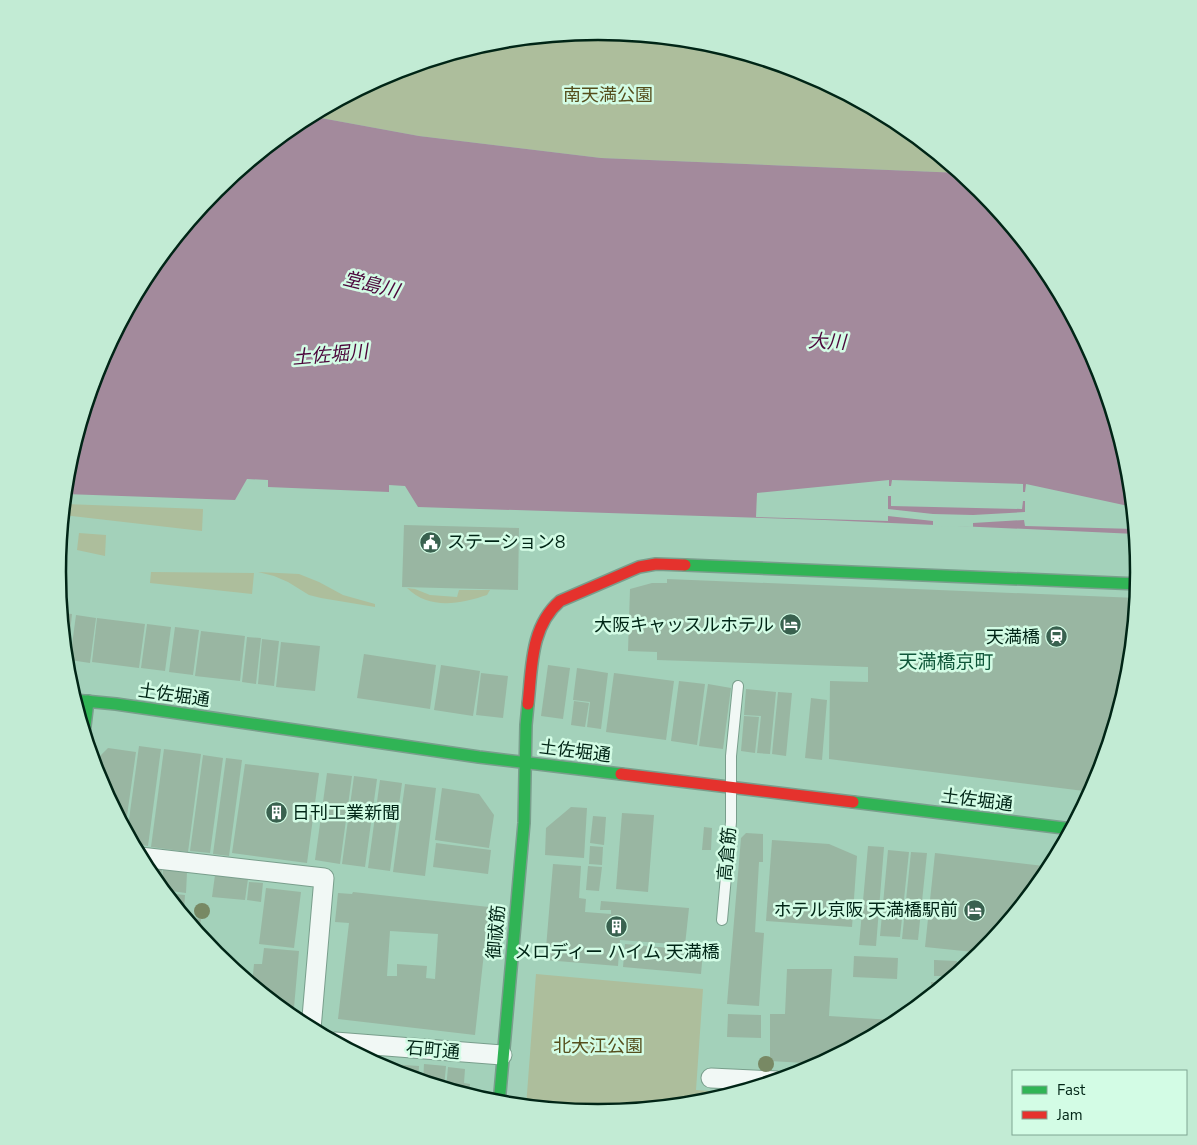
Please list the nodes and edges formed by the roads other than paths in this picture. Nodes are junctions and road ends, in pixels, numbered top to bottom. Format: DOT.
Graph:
graph roads {
  1 [pos="1131,584"];
  2 [pos="738,686"];
  3 [pos="82,701"];
  4 [pos="88,701"];
  5 [pos="86,717"];
  6 [pos="525,763"];
  7 [pos="731,788"];
  8 [pos="1066,828"];
  9 [pos="150,858"];
  10 [pos="722,920"];
  11 [pos="312,1021"];
  12 [pos="350,1043"];
  13 [pos="502,1055"];
  14 [pos="711,1078"];
  15 [pos="759,1080"];
  16 [pos="500,1096"];
  1 -- 6 [label="street, 御祓筋"];
  2 -- 7 [label="lane, 高倉筋"];
  3 -- 4 [label="street, 土佐堀通"];
  4 -- 5 [label="street"];
  4 -- 6 [label="street, 土佐堀通"];
  6 -- 7 [label="street, 土佐堀通"];
  6 -- 13 [label="street, 御祓筋"];
  7 -- 8 [label="street, 土佐堀通"];
  7 -- 10 [label="lane, 高倉筋"];
  9 -- 11 [label="street"];
  12 -- 13 [label="street, 石町通"];
  13 -- 16 [label="street, 御祓筋"];
  14 -- 15 [label="street"];
}
